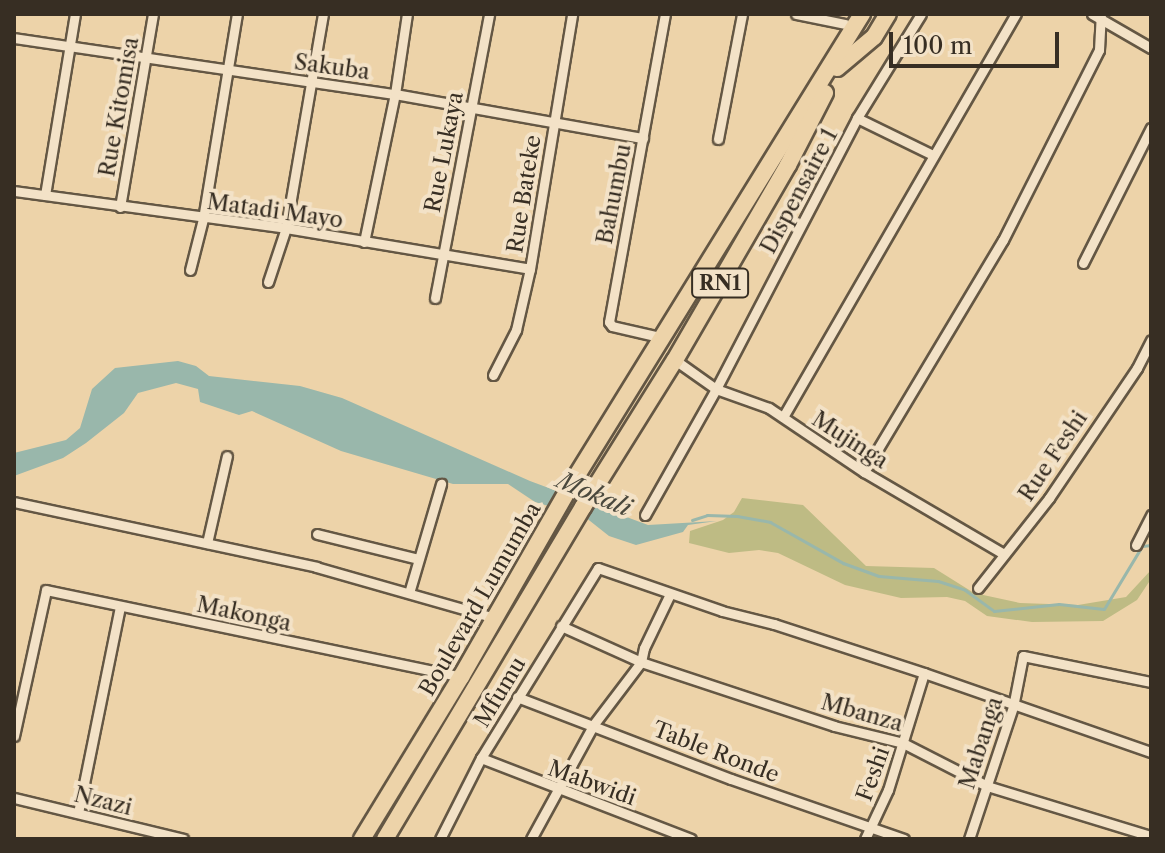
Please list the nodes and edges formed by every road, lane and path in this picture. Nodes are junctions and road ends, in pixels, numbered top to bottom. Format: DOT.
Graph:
graph roads {
  1 [pos="75,14"];
  2 [pos="153,14"];
  3 [pos="237,14"];
  4 [pos="323,14"];
  5 [pos="407,14"];
  6 [pos="489,14"];
  7 [pos="572,14"];
  8 [pos="665,14"];
  9 [pos="742,14"];
  10 [pos="796,14"];
  11 [pos="862,14"];
  12 [pos="875,14"];
  13 [pos="888,14"];
  14 [pos="921,14"];
  15 [pos="1016,14"];
  16 [pos="1097,16"];
  17 [pos="826,17"];
  18 [pos="848,19"];
  19 [pos="14,38"];
  20 [pos="69,48"];
  21 [pos="1151,48"];
  22 [pos="146,58"];
  23 [pos="834,68"];
  24 [pos="226,71"];
  25 [pos="312,82"];
  26 [pos="395,94"];
  27 [pos="472,110"];
  28 [pos="857,118"];
  29 [pos="553,122"];
  30 [pos="1151,128"];
  31 [pos="643,138"];
  32 [pos="718,139"];
  33 [pos="933,155"];
  34 [pos="14,191"];
  35 [pos="45,195"];
  36 [pos="120,207"];
  37 [pos="203,219"];
  38 [pos="286,228"];
  39 [pos="364,242"];
  40 [pos="442,253"];
  41 [pos="1083,263"];
  42 [pos="530,269"];
  43 [pos="190,270"];
  44 [pos="268,282"];
  45 [pos="435,298"];
  46 [pos="664,338"];
  47 [pos="1151,340"];
  48 [pos="675,360"];
  49 [pos="493,375"];
  50 [pos="716,389"];
  51 [pos="783,417"];
  52 [pos="227,456"];
  53 [pos="864,472"];
  54 [pos="441,484"];
  55 [pos="14,502"];
  56 [pos="645,515"];
  57 [pos="1151,515"];
  58 [pos="317,534"];
  59 [pos="207,543"];
  60 [pos="1136,545"];
  61 [pos="1004,554"];
  62 [pos="418,559"];
  63 [pos="978,588"];
  64 [pos="409,593"];
  65 [pos="670,594"];
  66 [pos="120,606"];
  67 [pos="495,618"];
  68 [pos="561,626"];
  69 [pos="641,662"];
  70 [pos="924,673"];
  71 [pos="461,677"];
  72 [pos="1151,682"];
  73 [pos="517,697"];
  74 [pos="1013,707"];
  75 [pos="594,724"];
  76 [pos="14,736"];
  77 [pos="903,743"];
  78 [pos="1151,752"];
  79 [pos="481,758"];
  80 [pos="987,786"];
  81 [pos="559,789"];
  82 [pos="14,798"];
  83 [pos="78,813"];
  84 [pos="872,828"];
  85 [pos="1151,836"];
  86 [pos="442,838"];
  87 [pos="183,839"];
  88 [pos="362,839"];
  89 [pos="385,839"];
  90 [pos="531,839"];
  91 [pos="691,839"];
  92 [pos="865,839"];
  93 [pos="904,839"];
  94 [pos="969,839"];
  1 -- 20 [label="street"];
  2 -- 22 [label="street, Rue Kitomisa"];
  3 -- 24 [label="street"];
  4 -- 25 [label="street"];
  5 -- 26 [label="street"];
  6 -- 27 [label="street, Rue Lukaya"];
  7 -- 29 [label="street, Rue Bateke"];
  8 -- 31 [label="street, Bahumbu"];
  9 -- 32 [label="street"];
  10 -- 17 [label="street"];
  11 -- 23 [label="highway, Boulevard Lumumba / RN1"];
  12 -- 23 [label="highway, Boulevard Lumumba / RN1"];
  13 -- 23 [label="highway"];
  14 -- 28 [label="street, Dispensaire 1"];
  15 -- 33 [label="street"];
  16 -- 21 [label="street"];
  16 -- 53 [label="street"];
  17 -- 18 [label="street"];
  18 -- 23 [label="highway"];
  19 -- 20 [label="street, Sakuba"];
  20 -- 22 [label="street, Sakuba"];
  20 -- 35 [label="street"];
  22 -- 24 [label="street, Sakuba"];
  22 -- 36 [label="street, Rue Kitomisa"];
  23 -- 46 [label="highway, Boulevard Lumumba / RN1"];
  23 -- 48 [label="highway, Boulevard Lumumba / RN1"];
  24 -- 25 [label="street, Sakuba"];
  24 -- 37 [label="street"];
  25 -- 26 [label="street, Sakuba"];
  25 -- 38 [label="street"];
  26 -- 27 [label="street, Sakuba"];
  26 -- 39 [label="street"];
  27 -- 29 [label="street, Sakuba"];
  27 -- 40 [label="street, Rue Lukaya"];
  28 -- 33 [label="street"];
  28 -- 50 [label="street, Dispensaire 1"];
  29 -- 31 [label="street, Sakuba"];
  29 -- 42 [label="street, Rue Bateke"];
  30 -- 41 [label="street"];
  31 -- 46 [label="street, Bahumbu"];
  33 -- 51 [label="street"];
  34 -- 35 [label="street, Matadi Mayo"];
  35 -- 36 [label="street, Matadi Mayo"];
  36 -- 37 [label="street, Matadi Mayo"];
  37 -- 38 [label="street, Matadi Mayo"];
  37 -- 43 [label="street"];
  38 -- 39 [label="street, Matadi Mayo"];
  38 -- 44 [label="street"];
  39 -- 40 [label="street, Matadi Mayo"];
  40 -- 42 [label="street, Matadi Mayo"];
  40 -- 45 [label="street, Rue Lukaya"];
  42 -- 49 [label="street, Rue Bateke"];
  46 -- 67 [label="highway, Boulevard Lumumba / RN1"];
  47 -- 61 [label="street, Rue Feshi"];
  48 -- 50 [label="street, Mujinga"];
  48 -- 89 [label="highway, Boulevard Lumumba / RN1"];
  50 -- 51 [label="street, Mujinga"];
  50 -- 56 [label="street, Dispensaire 1"];
  51 -- 53 [label="street, Mujinga"];
  52 -- 59 [label="street"];
  53 -- 61 [label="street, Mujinga"];
  54 -- 62 [label="street"];
  55 -- 59 [label="street"];
  57 -- 60 [label="street"];
  58 -- 62 [label="street"];
  59 -- 64 [label="street"];
  61 -- 63 [label="street, Rue Feshi"];
  62 -- 64 [label="street"];
  64 -- 67 [label="street"];
  65 -- 68 [label="street, Mfumu"];
  65 -- 69 [label="street"];
  65 -- 70 [label="street"];
  66 -- 71 [label="street, Makonga"];
  66 -- 76 [label="street, Makonga"];
  66 -- 83 [label="street"];
  67 -- 71 [label="highway, Boulevard Lumumba / RN1"];
  68 -- 69 [label="street, Mbanza"];
  68 -- 73 [label="street, Mfumu"];
  69 -- 75 [label="street"];
  69 -- 77 [label="street, Mbanza"];
  70 -- 74 [label="street"];
  70 -- 77 [label="street, Feshi"];
  71 -- 88 [label="highway, Boulevard Lumumba / RN1"];
  72 -- 74 [label="street, Mabanga"];
  73 -- 75 [label="street, Table Ronde"];
  73 -- 79 [label="street, Mfumu"];
  74 -- 78 [label="street"];
  74 -- 80 [label="street, Mabanga"];
  75 -- 81 [label="street"];
  75 -- 84 [label="street, Table Ronde"];
  77 -- 80 [label="street, Mbanza"];
  77 -- 84 [label="street, Feshi"];
  79 -- 81 [label="street, Mabwidi"];
  79 -- 86 [label="street, Mfumu"];
  80 -- 85 [label="street, Mbanza"];
  80 -- 94 [label="street, Mabanga"];
  81 -- 90 [label="street"];
  81 -- 91 [label="street, Mabwidi"];
  82 -- 83 [label="street, Nzazi"];
  83 -- 87 [label="street, Nzazi"];
  84 -- 92 [label="street, Feshi"];
  84 -- 93 [label="street, Table Ronde"];
}
